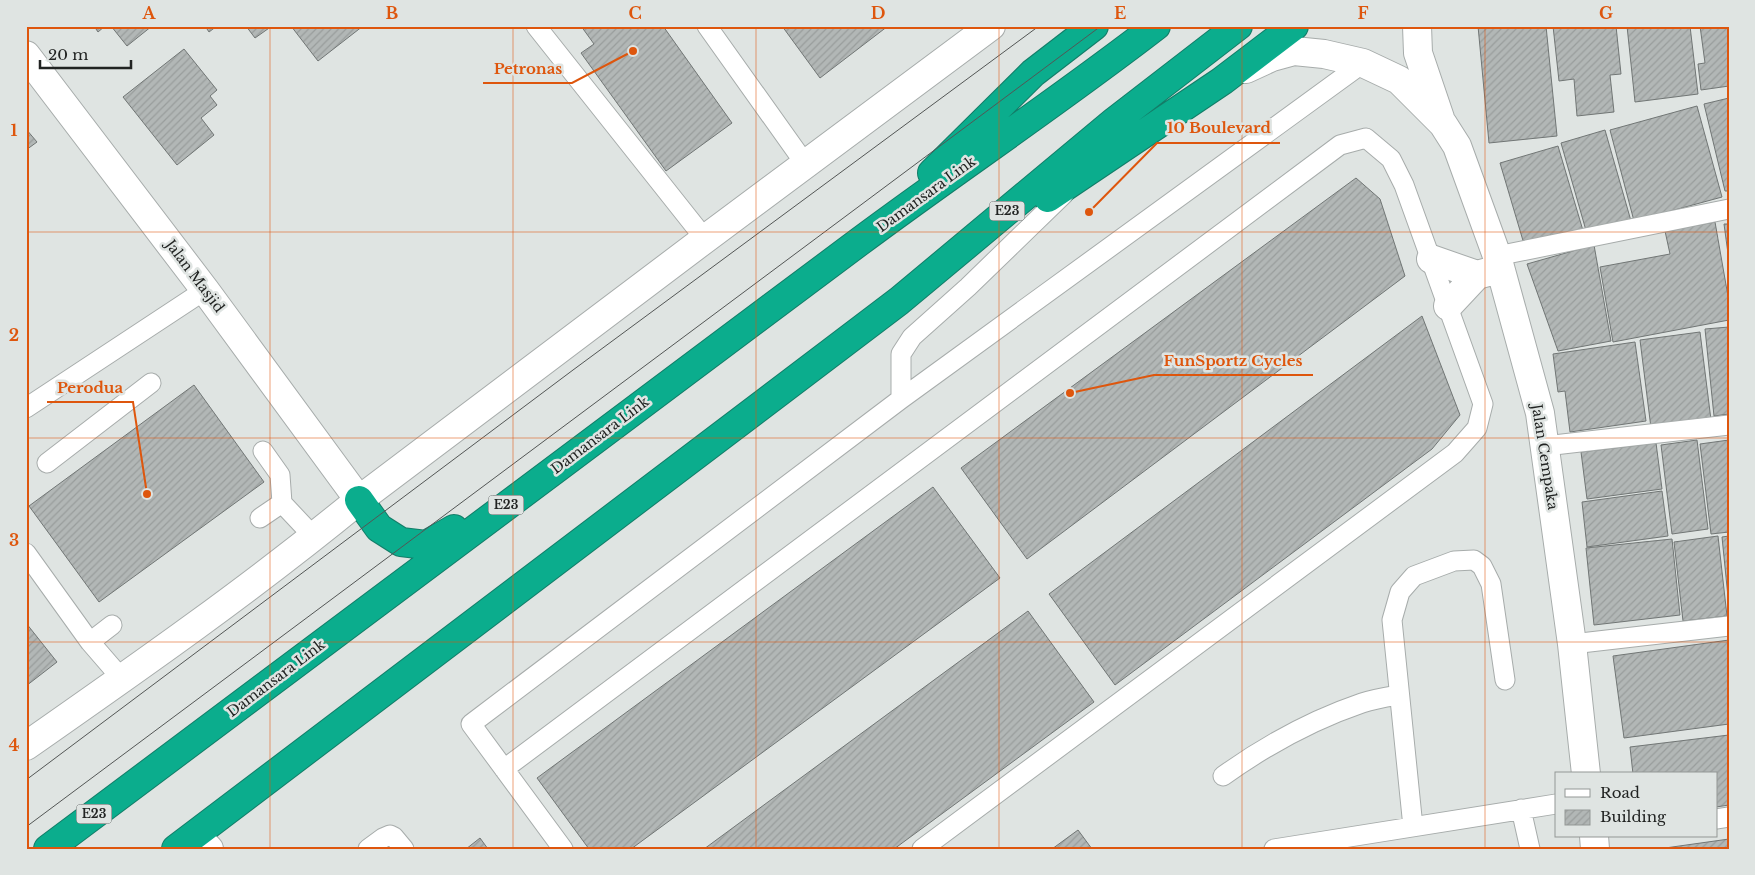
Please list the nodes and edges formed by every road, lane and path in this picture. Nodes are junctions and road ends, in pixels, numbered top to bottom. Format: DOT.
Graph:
graph roads {
  1 [pos="536,26"];
  2 [pos="707,26"];
  3 [pos="991,26"];
  4 [pos="1094,26"];
  5 [pos="1156,26"];
  6 [pos="1238,26"];
  7 [pos="1294,26"];
  8 [pos="1417,26"];
  9 [pos="26,55"];
  10 [pos="1364,63"];
  11 [pos="1222,81"];
  12 [pos="1443,124"];
  13 [pos="806,165"];
  14 [pos="1088,170"];
  15 [pos="1729,209"];
  16 [pos="872,232"];
  17 [pos="705,240"];
  18 [pos="1431,259"];
  19 [pos="1491,267"];
  20 [pos="205,290"];
  21 [pos="899,301"];
  22 [pos="1448,306"];
  23 [pos="151,383"];
  24 [pos="901,399"];
  25 [pos="26,408"];
  26 [pos="1729,425"];
  27 [pos="1545,446"];
  28 [pos="263,451"];
  29 [pos="47,463"];
  30 [pos="540,479"];
  31 [pos="359,500"];
  32 [pos="282,503"];
  33 [pos="260,518"];
  34 [pos="314,537"];
  35 [pos="26,553"];
  36 [pos="112,625"];
  37 [pos="1729,626"];
  38 [pos="90,642"];
  39 [pos="1572,644"];
  40 [pos="122,678"];
  41 [pos="1505,680"];
  42 [pos="1399,695"];
  43 [pos="26,746"];
  44 [pos="504,769"];
  45 [pos="1586,772"];
  46 [pos="1223,776"];
  47 [pos="1555,804"];
  48 [pos="1521,809"];
  49 [pos="1413,827"];
  50 [pos="193,844"];
  51 [pos="48,849"];
  52 [pos="368,849"];
  53 [pos="404,849"];
  54 [pos="563,849"];
  55 [pos="922,849"];
  56 [pos="1274,849"];
  57 [pos="1530,849"];
  1 -- 17 [label="lane"];
  2 -- 13 [label="lane"];
  3 -- 13 [label="street"];
  4 -- 16 [label="highway"];
  5 -- 16 [label="highway, Damansara Link / E23"];
  6 -- 21 [label="highway, E23"];
  7 -- 11 [label="highway"];
  8 -- 12 [label="street, Jalan Cempaka"];
  9 -- 20 [label="street, Jalan Masjid"];
  10 -- 11 [label="street, Jalan Cempaka"];
  10 -- 12 [label="street, Jalan Cempaka"];
  10 -- 24 [label="lane"];
  11 -- 14 [label="highway"];
  12 -- 19 [label="street, Jalan Cempaka"];
  13 -- 17 [label="street"];
  14 -- 21 [label="highway"];
  14 -- 24 [label="lane"];
  15 -- 19 [label="lane"];
  16 -- 30 [label="highway, Damansara Link / E23"];
  17 -- 31 [label="street"];
  18 -- 19 [label="street"];
  18 -- 22 [label="lane"];
  18 -- 44 [label="lane"];
  19 -- 22 [label="street"];
  19 -- 27 [label="street, Jalan Cempaka"];
  20 -- 25 [label="lane"];
  20 -- 31 [label="street, Jalan Masjid"];
  21 -- 50 [label="highway, E23"];
  22 -- 55 [label="lane"];
  23 -- 29 [label="lane"];
  24 -- 44 [label="lane"];
  26 -- 27 [label="lane"];
  27 -- 39 [label="street, Jalan Cempaka"];
  28 -- 32 [label="lane"];
  30 -- 31 [label="highway"];
  30 -- 51 [label="highway, Damansara Link / E23"];
  31 -- 34 [label="street"];
  32 -- 33 [label="lane"];
  32 -- 34 [label="lane"];
  34 -- 40 [label="street"];
  35 -- 38 [label="lane"];
  36 -- 38 [label="lane"];
  37 -- 39 [label="lane"];
  38 -- 40 [label="lane"];
  39 -- 45 [label="street, Jalan Cempaka"];
  40 -- 43 [label="street"];
  41 -- 42 [label="lane"];
  42 -- 46 [label="lane"];
  42 -- 49 [label="lane"];
  44 -- 54 [label="lane"];
  47 -- 48 [label="lane"];
  48 -- 49 [label="lane"];
  48 -- 57 [label="lane"];
  49 -- 56 [label="lane"];
  52 -- 53 [label="lane"];
}
